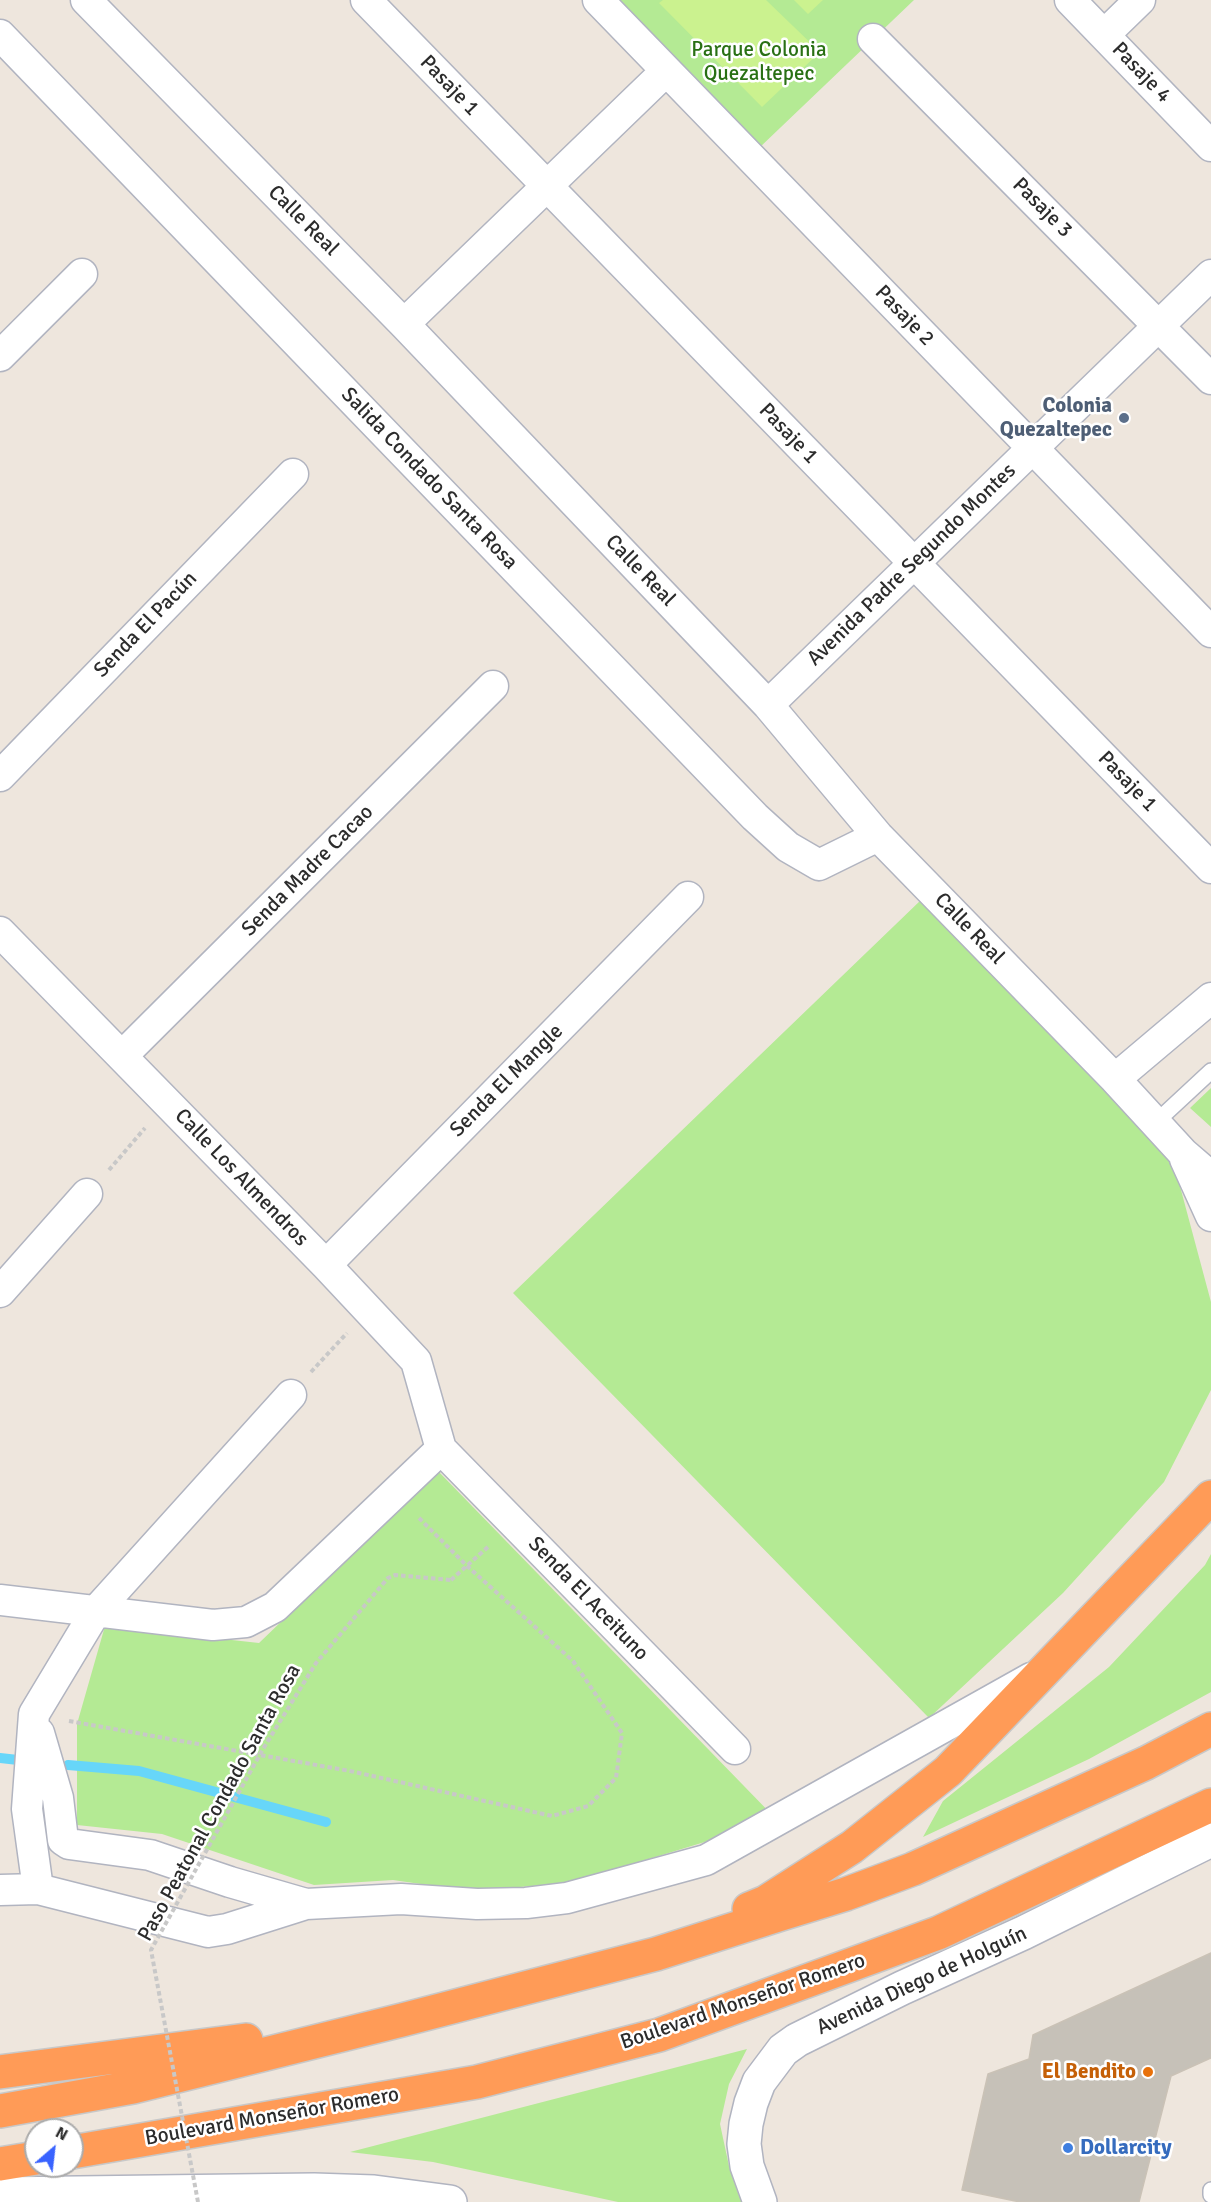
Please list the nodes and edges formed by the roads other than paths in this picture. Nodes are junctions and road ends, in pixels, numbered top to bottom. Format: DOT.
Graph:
graph roads {
  1 [pos="86,0"];
  2 [pos="366,0"];
  3 [pos="598,0"];
  4 [pos="1070,0"];
  5 [pos="1140,0"];
  6 [pos="0,35"];
  7 [pos="1104,35"];
  8 [pos="873,39"];
  9 [pos="666,70"];
  10 [pos="1211,146"];
  11 [pos="547,186"];
  12 [pos="82,274"];
  13 [pos="1211,275"];
  14 [pos="404,324"];
  15 [pos="1160,326"];
  16 [pos="0,356"];
  17 [pos="1211,379"];
  18 [pos="1032,448"];
  19 [pos="293,474"];
  20 [pos="914,565"];
  21 [pos="1211,632"];
  22 [pos="493,686"];
  23 [pos="768,705"];
  24 [pos="0,776"];
  25 [pos="878,836"];
  26 [pos="1211,867"];
  27 [pos="688,897"];
  28 [pos="0,932"];
  29 [pos="1211,998"];
  30 [pos="122,1056"];
  31 [pos="1211,1071"];
  32 [pos="1115,1079"];
  33 [pos="1155,1123"];
  34 [pos="1183,1153"];
  35 [pos="1211,1177"];
  36 [pos="87,1194"];
  37 [pos="1211,1216"];
  38 [pos="326,1265"];
  39 [pos="0,1292"];
  40 [pos="291,1395"];
  41 [pos="441,1449"];
  42 [pos="1211,1497"];
  43 [pos="0,1600"];
  44 [pos="96,1611"];
  45 [pos="1044,1671"];
  46 [pos="34,1714"];
  47 [pos="1211,1729"];
  48 [pos="735,1749"];
  49 [pos="1211,1805"];
  50 [pos="1211,1840"];
  51 [pos="38,1889"];
  52 [pos="0,1890"];
  53 [pos="306,1904"];
  54 [pos="656,1954"];
  55 [pos="402,2020"];
  56 [pos="0,2072"];
  57 [pos="0,2111"];
  58 [pos="84,2150"];
  59 [pos="24,2160"];
  60 [pos="0,2164"];
  61 [pos="0,2194"];
  62 [pos="450,2202"];
  63 [pos="760,2202"];
  1 -- 14 [label="street, Calle Real"];
  2 -- 11 [label="street, Pasaje 1"];
  3 -- 9 [label="street, Pasaje 2"];
  4 -- 7 [label="street, Pasaje 4"];
  5 -- 7 [label="street"];
  6 -- 25 [label="street, Salida Condado Santa Rosa"];
  7 -- 10 [label="street, Pasaje 4"];
  8 -- 15 [label="street, Pasaje 3"];
  9 -- 11 [label="street"];
  9 -- 18 [label="street, Pasaje 2"];
  11 -- 14 [label="street"];
  11 -- 20 [label="street, Pasaje 1"];
  12 -- 16 [label="street"];
  13 -- 15 [label="street, Avenida Padre Segundo Montes"];
  14 -- 23 [label="street, Calle Real"];
  15 -- 17 [label="street, Pasaje 3"];
  15 -- 18 [label="street, Avenida Padre Segundo Montes"];
  18 -- 20 [label="street, Avenida Padre Segundo Montes"];
  18 -- 21 [label="street, Pasaje 2"];
  19 -- 24 [label="street, Senda El Pacún"];
  20 -- 23 [label="street, Avenida Padre Segundo Montes"];
  20 -- 26 [label="street, Pasaje 1"];
  22 -- 30 [label="street, Senda Madre Cacao"];
  23 -- 25 [label="street, Calle Real"];
  25 -- 32 [label="street, Calle Real"];
  27 -- 38 [label="street, Senda El Mangle"];
  28 -- 30 [label="street, Calle Los Almendros"];
  29 -- 32 [label="street"];
  30 -- 38 [label="street, Calle Los Almendros"];
  31 -- 33 [label="lane"];
  32 -- 33 [label="street, Calle Real"];
  33 -- 34 [label="street, Calle Real"];
  34 -- 35 [label="street, Calle Real"];
  34 -- 37 [label="street, Calle Real"];
  36 -- 39 [label="street"];
  38 -- 41 [label="street, Calle Los Almendros"];
  40 -- 44 [label="street"];
  41 -- 44 [label="street"];
  41 -- 48 [label="street, Senda El Aceituno"];
  42 -- 45 [label="highway"];
  43 -- 44 [label="street"];
  44 -- 46 [label="street"];
  45 -- 53 [label="street"];
  45 -- 54 [label="highway"];
  46 -- 51 [label="street"];
  46 -- 53 [label="street"];
  47 -- 54 [label="highway"];
  49 -- 58 [label="highway, Boulevard Monseñor Romero"];
  50 -- 63 [label="street, Avenida Diego de Holguín"];
  51 -- 52 [label="street"];
  51 -- 53 [label="street"];
  54 -- 55 [label="highway"];
  55 -- 56 [label="highway"];
  55 -- 57 [label="highway"];
  59 -- 60 [label="highway"];
  61 -- 62 [label="street"];
}
